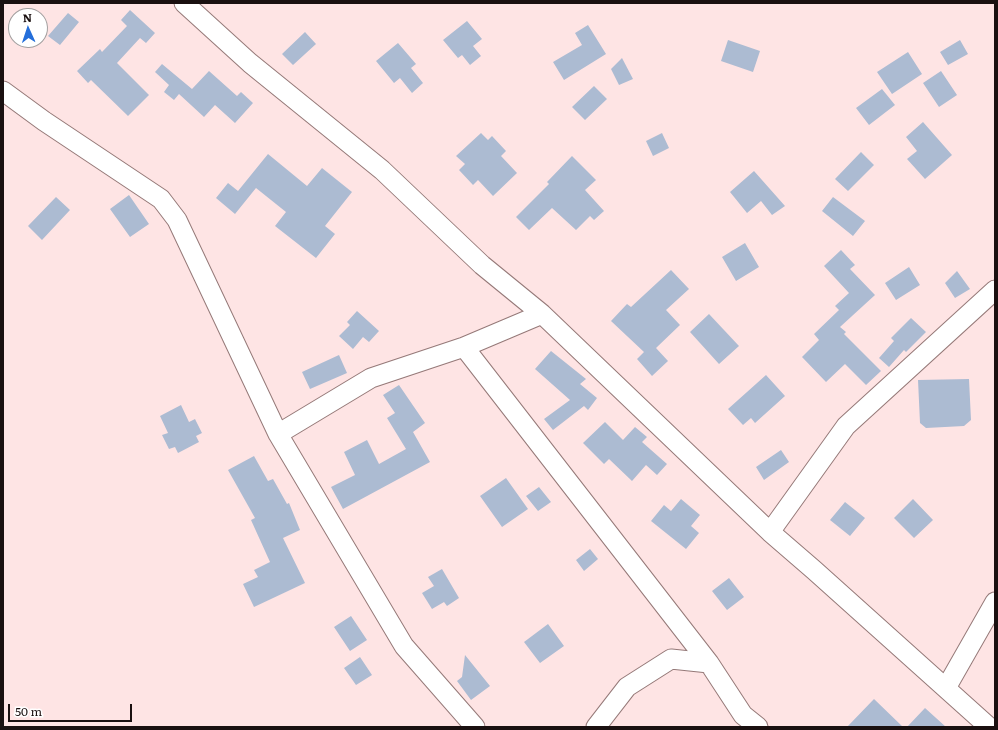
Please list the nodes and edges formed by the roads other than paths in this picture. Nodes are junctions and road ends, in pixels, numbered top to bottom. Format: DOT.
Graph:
graph roads {
  1 [pos="184,3"];
  2 [pos="3,91"];
  3 [pos="995,290"];
  4 [pos="542,314"];
  5 [pos="464,347"];
  6 [pos="278,434"];
  7 [pos="770,532"];
  8 [pos="995,602"];
  9 [pos="709,663"];
  10 [pos="946,688"];
  11 [pos="475,727"];
  12 [pos="596,727"];
  13 [pos="758,727"];
  14 [pos="989,727"];
  1 -- 4 [label="street"];
  2 -- 6 [label="street"];
  3 -- 7 [label="street"];
  4 -- 5 [label="street"];
  4 -- 7 [label="street"];
  5 -- 6 [label="street"];
  5 -- 9 [label="street"];
  6 -- 11 [label="street"];
  7 -- 10 [label="street"];
  8 -- 10 [label="street"];
  9 -- 12 [label="street"];
  9 -- 13 [label="street"];
  10 -- 14 [label="street"];
}
